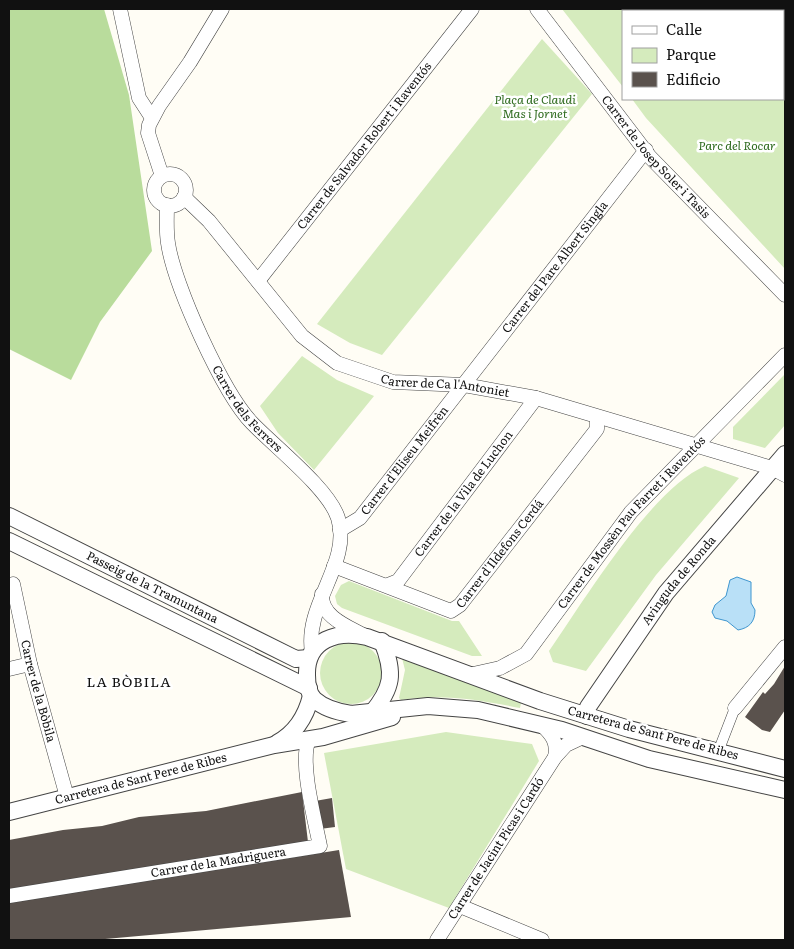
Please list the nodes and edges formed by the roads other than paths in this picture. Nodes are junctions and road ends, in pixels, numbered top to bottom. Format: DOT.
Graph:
graph roads {
  1 [pos="120,9"];
  2 [pos="222,9"];
  3 [pos="472,9"];
  4 [pos="537,9"];
  5 [pos="152,118"];
  6 [pos="646,150"];
  7 [pos="162,176"];
  8 [pos="184,197"];
  9 [pos="167,205"];
  10 [pos="258,281"];
  11 [pos="785,295"];
  12 [pos="785,356"];
  13 [pos="464,385"];
  14 [pos="536,398"];
  15 [pos="597,417"];
  16 [pos="696,447"];
  17 [pos="785,454"];
  18 [pos="778,471"];
  19 [pos="9,516"];
  20 [pos="340,530"];
  21 [pos="9,541"];
  22 [pos="334,566"];
  23 [pos="13,584"];
  24 [pos="388,585"];
  25 [pos="322,594"];
  26 [pos="374,639"];
  27 [pos="785,647"];
  28 [pos="306,656"];
  29 [pos="30,664"];
  30 [pos="9,669"];
  31 [pos="473,674"];
  32 [pos="310,692"];
  33 [pos="428,706"];
  34 [pos="735,708"];
  35 [pos="374,711"];
  36 [pos="587,716"];
  37 [pos="542,725"];
  38 [pos="362,726"];
  39 [pos="583,737"];
  40 [pos="309,739"];
  41 [pos="274,745"];
  42 [pos="718,752"];
  43 [pos="555,757"];
  44 [pos="785,769"];
  45 [pos="785,790"];
  46 [pos="67,797"];
  47 [pos="9,812"];
  48 [pos="9,896"];
  49 [pos="460,906"];
  50 [pos="437,940"];
  51 [pos="542,940"];
  1 -- 5 [label="street"];
  2 -- 5 [label="street"];
  3 -- 10 [label="street, Carrer de Salvador Robert i Raventós"];
  4 -- 6 [label="street, Carrer de Josep Soler i Tasis"];
  5 -- 7 [label="street"];
  6 -- 11 [label="street, Carrer de Josep Soler i Tasis"];
  6 -- 13 [label="street, Carrer del Pare Albert Singla"];
  7 -- 8 [label="street"];
  7 -- 9 [label="street"];
  8 -- 9 [label="street"];
  8 -- 10 [label="street, Carrer de Ca l'Antoniet"];
  9 -- 20 [label="street, Carrer dels Ferrers"];
  10 -- 13 [label="street, Carrer de Ca l'Antoniet"];
  12 -- 16 [label="street, Carrer de Mossèn Pau Farret i Raventós"];
  13 -- 14 [label="street, Carrer de Ca l'Antoniet"];
  13 -- 20 [label="street, Carrer d'Eliseu Meifrèn"];
  14 -- 15 [label="street, Carrer de Ca l'Antoniet"];
  14 -- 24 [label="street, Carrer de la Vila de Luchon"];
  15 -- 16 [label="street, Carrer de Ca l'Antoniet"];
  15 -- 24 [label="street, Carrer d'Ildefons Cerdá"];
  16 -- 18 [label="street, Carrer de Ca l'Antoniet"];
  16 -- 31 [label="street, Carrer de Mossèn Pau Farret i Raventós"];
  17 -- 18 [label="street, Avinguda de Ronda"];
  18 -- 36 [label="street, Avinguda de Ronda"];
  19 -- 28 [label="street, Passeig de la Tramuntana"];
  20 -- 22 [label="street, Carrer dels Ferrers"];
  21 -- 32 [label="street, Passeig de la Tramuntana"];
  22 -- 24 [label="street, Carrer d'Ildefons Cerdá"];
  22 -- 25 [label="street, Carrer dels Ferrers"];
  23 -- 29 [label="street, Carrer de la Bòbila"];
  25 -- 26 [label="street"];
  25 -- 28 [label="street, Carrer dels Ferrers"];
  26 -- 28 [label="street"];
  26 -- 31 [label="street, Carretera de Sant Pere de Ribes"];
  26 -- 35 [label="street"];
  27 -- 34 [label="street"];
  28 -- 32 [label="street"];
  29 -- 30 [label="street"];
  29 -- 46 [label="street, Carrer de la Bòbila"];
  31 -- 36 [label="street, Carretera de Sant Pere de Ribes"];
  32 -- 35 [label="street"];
  32 -- 41 [label="street, Carretera de Sant Pere de Ribes"];
  33 -- 35 [label="street, Carretera de Sant Pere de Ribes"];
  33 -- 37 [label="street, Carretera de Sant Pere de Ribes"];
  33 -- 38 [label="street, Carretera de Sant Pere de Ribes"];
  34 -- 42 [label="street"];
  35 -- 38 [label="street"];
  36 -- 42 [label="street, Carretera de Sant Pere de Ribes"];
  37 -- 39 [label="street, Carretera de Sant Pere de Ribes"];
  37 -- 43 [label="street"];
  38 -- 40 [label="street, Carretera de Sant Pere de Ribes"];
  39 -- 43 [label="street, Carrer de Jacint Picas i Cardó"];
  39 -- 45 [label="street, Carretera de Sant Pere de Ribes"];
  40 -- 41 [label="street, Carretera de Sant Pere de Ribes"];
  40 -- 48 [label="street, Carrer de la Madriguera"];
  41 -- 46 [label="street, Carretera de Sant Pere de Ribes"];
  42 -- 44 [label="street, Carretera de Sant Pere de Ribes"];
  43 -- 49 [label="street, Carrer de Jacint Picas i Cardó"];
  46 -- 47 [label="street, Carretera de Sant Pere de Ribes"];
  49 -- 50 [label="street, Carrer de Jacint Picas i Cardó"];
  49 -- 51 [label="street"];
}
